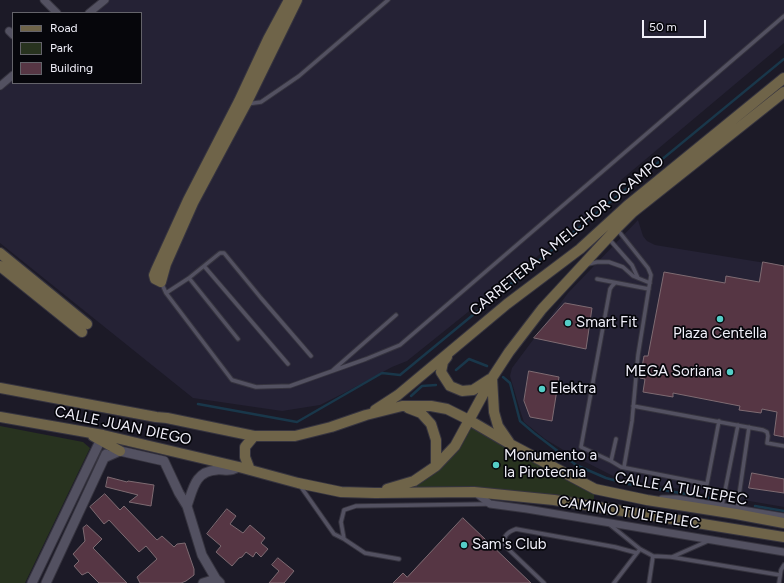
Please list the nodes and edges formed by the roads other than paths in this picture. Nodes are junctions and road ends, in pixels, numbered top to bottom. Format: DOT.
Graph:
graph roads {
  1 [pos="44,0"];
  2 [pos="105,0"];
  3 [pos="289,0"];
  4 [pos="297,0"];
  5 [pos="388,0"];
  6 [pos="56,12"];
  7 [pos="90,12"];
  8 [pos="784,16"];
  9 [pos="12,76"];
  10 [pos="784,78"];
  11 [pos="0,86"];
  12 [pos="784,92"];
  13 [pos="242,103"];
  14 [pos="617,228"];
  15 [pos="608,238"];
  16 [pos="0,253"];
  17 [pos="627,259"];
  18 [pos="583,265"];
  19 [pos="0,266"];
  20 [pos="204,266"];
  21 [pos="623,266"];
  22 [pos="188,278"];
  23 [pos="638,278"];
  24 [pos="597,279"];
  25 [pos="161,282"];
  26 [pos="614,283"];
  27 [pos="650,283"];
  28 [pos="649,289"];
  29 [pos="166,293"];
  30 [pos="396,315"];
  31 [pos="238,339"];
  32 [pos="452,350"];
  33 [pos="312,356"];
  34 [pos="288,364"];
  35 [pos="331,372"];
  36 [pos="492,378"];
  37 [pos="0,388"];
  38 [pos="402,406"];
  39 [pos="633,406"];
  40 [pos="366,415"];
  41 [pos="0,417"];
  42 [pos="167,418"];
  43 [pos="469,420"];
  44 [pos="719,421"];
  45 [pos="738,425"];
  46 [pos="749,427"];
  47 [pos="254,436"];
  48 [pos="616,439"];
  49 [pos="106,441"];
  50 [pos="510,444"];
  51 [pos="784,446"];
  52 [pos="120,452"];
  53 [pos="104,458"];
  54 [pos="611,461"];
  55 [pos="436,466"];
  56 [pos="239,467"];
  57 [pos="624,467"];
  58 [pos="250,470"];
  59 [pos="298,483"];
  60 [pos="474,492"];
  61 [pos="376,493"];
  62 [pos="639,498"];
  63 [pos="490,504"];
  64 [pos="186,506"];
  65 [pos="722,506"];
  66 [pos="737,509"];
  67 [pos="784,517"];
  68 [pos="608,523"];
  69 [pos="784,523"];
  70 [pos="784,537"];
  71 [pos="344,539"];
  72 [pos="710,540"];
  73 [pos="640,549"];
  74 [pos="784,552"];
  75 [pos="637,553"];
  76 [pos="653,556"];
  77 [pos="671,558"];
  78 [pos="399,559"];
  79 [pos="784,565"];
  80 [pos="780,575"];
  81 [pos="218,581"];
  82 [pos="32,583"];
  83 [pos="46,583"];
  84 [pos="204,583"];
  85 [pos="544,583"];
  86 [pos="614,583"];
  87 [pos="649,583"];
  88 [pos="779,583"];
  1 -- 6 [label="street"];
  2 -- 7 [label="street"];
  3 -- 13 [label="main road"];
  4 -- 13 [label="main road"];
  5 -- 13 [label="lane"];
  8 -- 35 [label="lane"];
  9 -- 11 [label="street"];
  10 -- 32 [label="main road, CARRETERA A MELCHOR OCAMPO"];
  12 -- 14 [label="main road, CARRETERA A MELCHOR OCAMPO"];
  13 -- 25 [label="main road"];
  14 -- 15 [label="main road, CARRETERA A MELCHOR OCAMPO"];
  14 -- 27 [label="lane"];
  15 -- 17 [label="lane"];
  15 -- 18 [label="main road, CARRETERA A MELCHOR OCAMPO"];
  16 -- 19 [label="main road"];
  17 -- 21 [label="lane"];
  17 -- 23 [label="lane"];
  18 -- 21 [label="lane"];
  18 -- 36 [label="main road, CARRETERA A MELCHOR OCAMPO"];
  20 -- 22 [label="lane"];
  20 -- 33 [label="lane"];
  20 -- 34 [label="lane"];
  21 -- 23 [label="lane"];
  22 -- 29 [label="lane"];
  22 -- 31 [label="lane"];
  23 -- 27 [label="lane"];
  24 -- 26 [label="lane"];
  25 -- 29 [label="lane"];
  26 -- 28 [label="lane"];
  26 -- 54 [label="lane"];
  27 -- 28 [label="lane"];
  28 -- 39 [label="lane"];
  29 -- 35 [label="lane"];
  30 -- 35 [label="lane"];
  32 -- 36 [label="main road"];
  32 -- 40 [label="main road, CARRETERA A MELCHOR OCAMPO"];
  36 -- 43 [label="main road, CARRETERA A MELCHOR OCAMPO"];
  36 -- 50 [label="main road"];
  37 -- 42 [label="main road, CALLE JUAN DIEGO"];
  38 -- 40 [label="main road, CALLE A TULTEPEC"];
  38 -- 43 [label="main road, CALLE A TULTEPEC"];
  38 -- 55 [label="main road"];
  39 -- 44 [label="lane"];
  39 -- 57 [label="lane"];
  40 -- 47 [label="main road, CALLE A TULTEPEC"];
  41 -- 49 [label="main road, CALLE JUAN DIEGO"];
  42 -- 47 [label="main road, CALLE A TULTEPEC"];
  43 -- 50 [label="main road, CALLE A TULTEPEC"];
  43 -- 55 [label="main road, CARRETERA A MELCHOR OCAMPO"];
  44 -- 45 [label="lane"];
  44 -- 57 [label="lane"];
  45 -- 46 [label="lane"];
  45 -- 65 [label="lane"];
  46 -- 51 [label="lane"];
  46 -- 66 [label="lane"];
  47 -- 58 [label="main road"];
  48 -- 54 [label="lane"];
  49 -- 52 [label="main road"];
  49 -- 53 [label="street"];
  49 -- 56 [label="main road, CALLE JUAN DIEGO"];
  49 -- 82 [label="street"];
  50 -- 62 [label="main road, CALLE A TULTEPEC"];
  52 -- 53 [label="street"];
  52 -- 64 [label="street"];
  53 -- 83 [label="street"];
  54 -- 57 [label="lane"];
  55 -- 61 [label="main road, CARRETERA A MELCHOR OCAMPO"];
  56 -- 58 [label="main road, CALLE A TULTEPEC"];
  56 -- 64 [label="street"];
  58 -- 59 [label="main road, CALLE A TULTEPEC"];
  59 -- 61 [label="main road, CALLE A TULTEPEC"];
  59 -- 71 [label="lane"];
  60 -- 61 [label="main road, CALLE A TULTEPEC"];
  60 -- 63 [label="street, CAMINO TULTEPLEC"];
  60 -- 70 [label="main road, CALLE A TULTEPEC"];
  62 -- 65 [label="street"];
  62 -- 69 [label="main road, CALLE A TULTEPEC"];
  63 -- 68 [label="street, CAMINO TULTEPLEC"];
  63 -- 71 [label="lane"];
  64 -- 81 [label="street"];
  65 -- 66 [label="street"];
  66 -- 67 [label="street"];
  68 -- 72 [label="street, CAMINO TULTEPLEC"];
  68 -- 73 [label="lane"];
  71 -- 78 [label="lane"];
  72 -- 74 [label="street, CAMINO TULTEPLEC"];
  72 -- 77 [label="lane"];
  73 -- 75 [label="lane"];
  73 -- 76 [label="lane"];
  75 -- 85 [label="lane"];
  75 -- 86 [label="lane"];
  76 -- 77 [label="lane"];
  76 -- 87 [label="lane"];
  77 -- 80 [label="lane"];
  79 -- 80 [label="lane"];
  80 -- 88 [label="lane"];
  81 -- 84 [label="street"];
}
